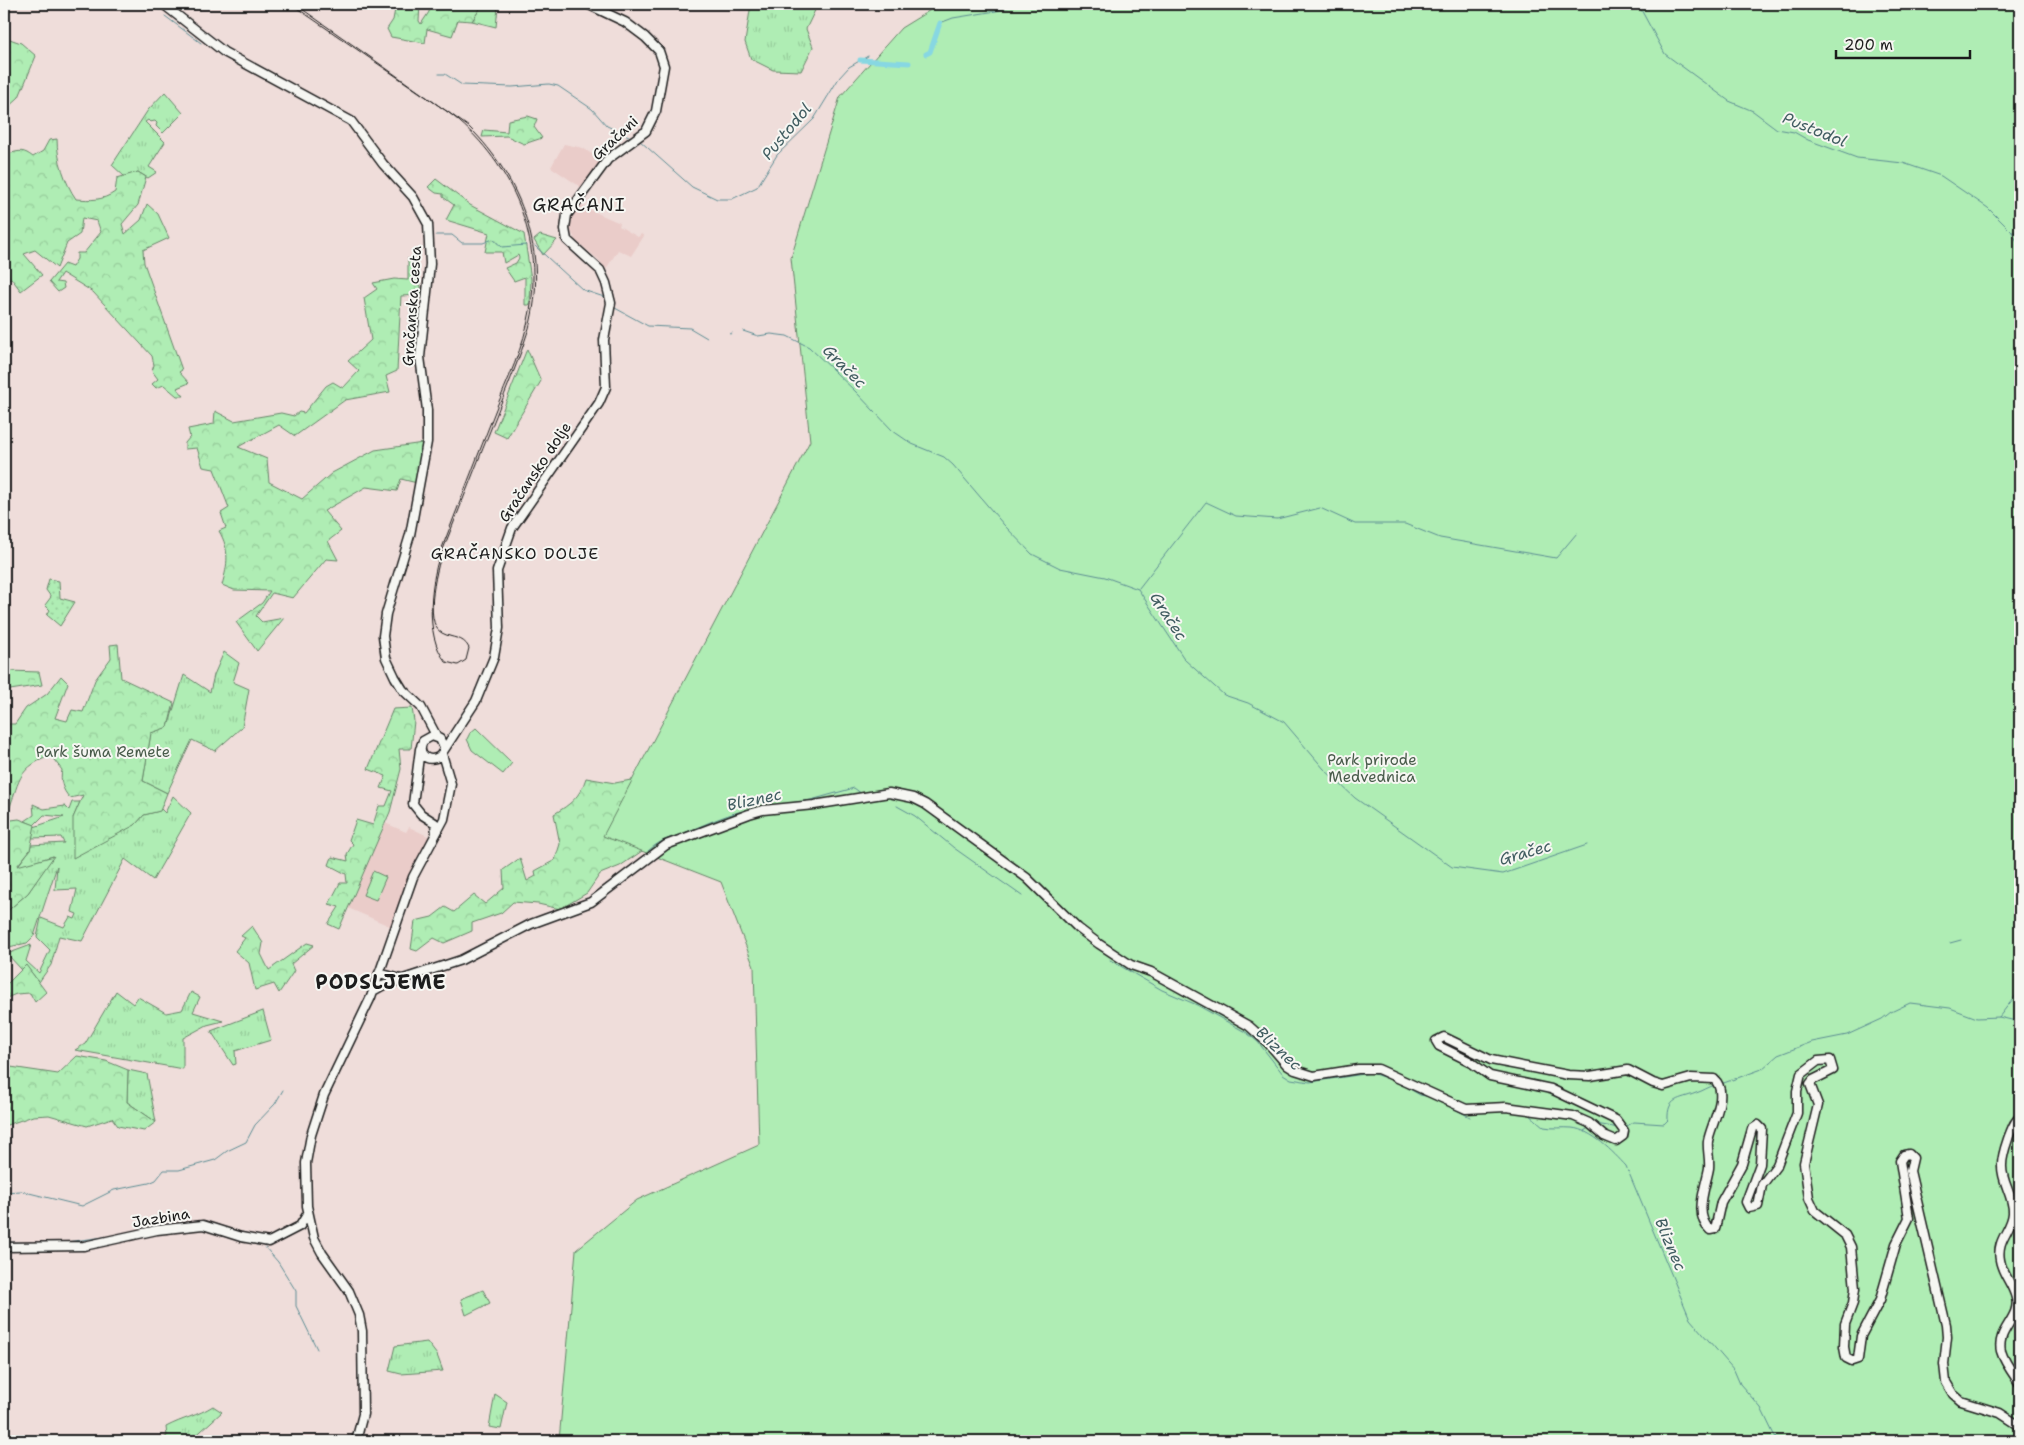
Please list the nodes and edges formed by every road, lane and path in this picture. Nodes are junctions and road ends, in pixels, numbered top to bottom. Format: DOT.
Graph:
graph roads {
  1 [pos="163,4"];
  2 [pos="587,4"];
  3 [pos="612,309"];
  4 [pos="427,722"];
  5 [pos="454,735"];
  6 [pos="438,738"];
  7 [pos="424,739"];
  8 [pos="420,749"];
  9 [pos="443,751"];
  10 [pos="444,819"];
  11 [pos="433,821"];
  12 [pos="436,836"];
  13 [pos="379,973"];
  14 [pos="405,978"];
  15 [pos="373,991"];
  16 [pos="2020,1117"];
  17 [pos="308,1213"];
  18 [pos="300,1226"];
  19 [pos="312,1230"];
  20 [pos="4,1247"];
  21 [pos="2020,1384"];
  22 [pos="2020,1426"];
  23 [pos="356,1441"];
  1 -- 4 [label="main road, Gračanska cesta"];
  2 -- 3 [label="main road, Gračani"];
  3 -- 5 [label="main road, Gračansko dolje"];
  4 -- 6 [label="main road, Gračanska cesta"];
  4 -- 7 [label="main road"];
  5 -- 6 [label="main road"];
  5 -- 9 [label="main road, Gračansko dolje"];
  6 -- 7 [label="main road"];
  6 -- 9 [label="main road"];
  7 -- 8 [label="main road"];
  8 -- 9 [label="main road"];
  8 -- 11 [label="main road"];
  9 -- 10 [label="main road"];
  10 -- 11 [label="main road"];
  10 -- 12 [label="main road"];
  11 -- 12 [label="main road"];
  12 -- 13 [label="main road"];
  13 -- 14 [label="main road"];
  13 -- 15 [label="main road"];
  14 -- 15 [label="main road"];
  14 -- 22 [label="main road"];
  15 -- 17 [label="main road"];
  16 -- 21 [label="main road"];
  17 -- 18 [label="main road"];
  17 -- 19 [label="main road"];
  18 -- 19 [label="main road"];
  18 -- 20 [label="main road, Jazbina"];
  19 -- 23 [label="main road"];
}
